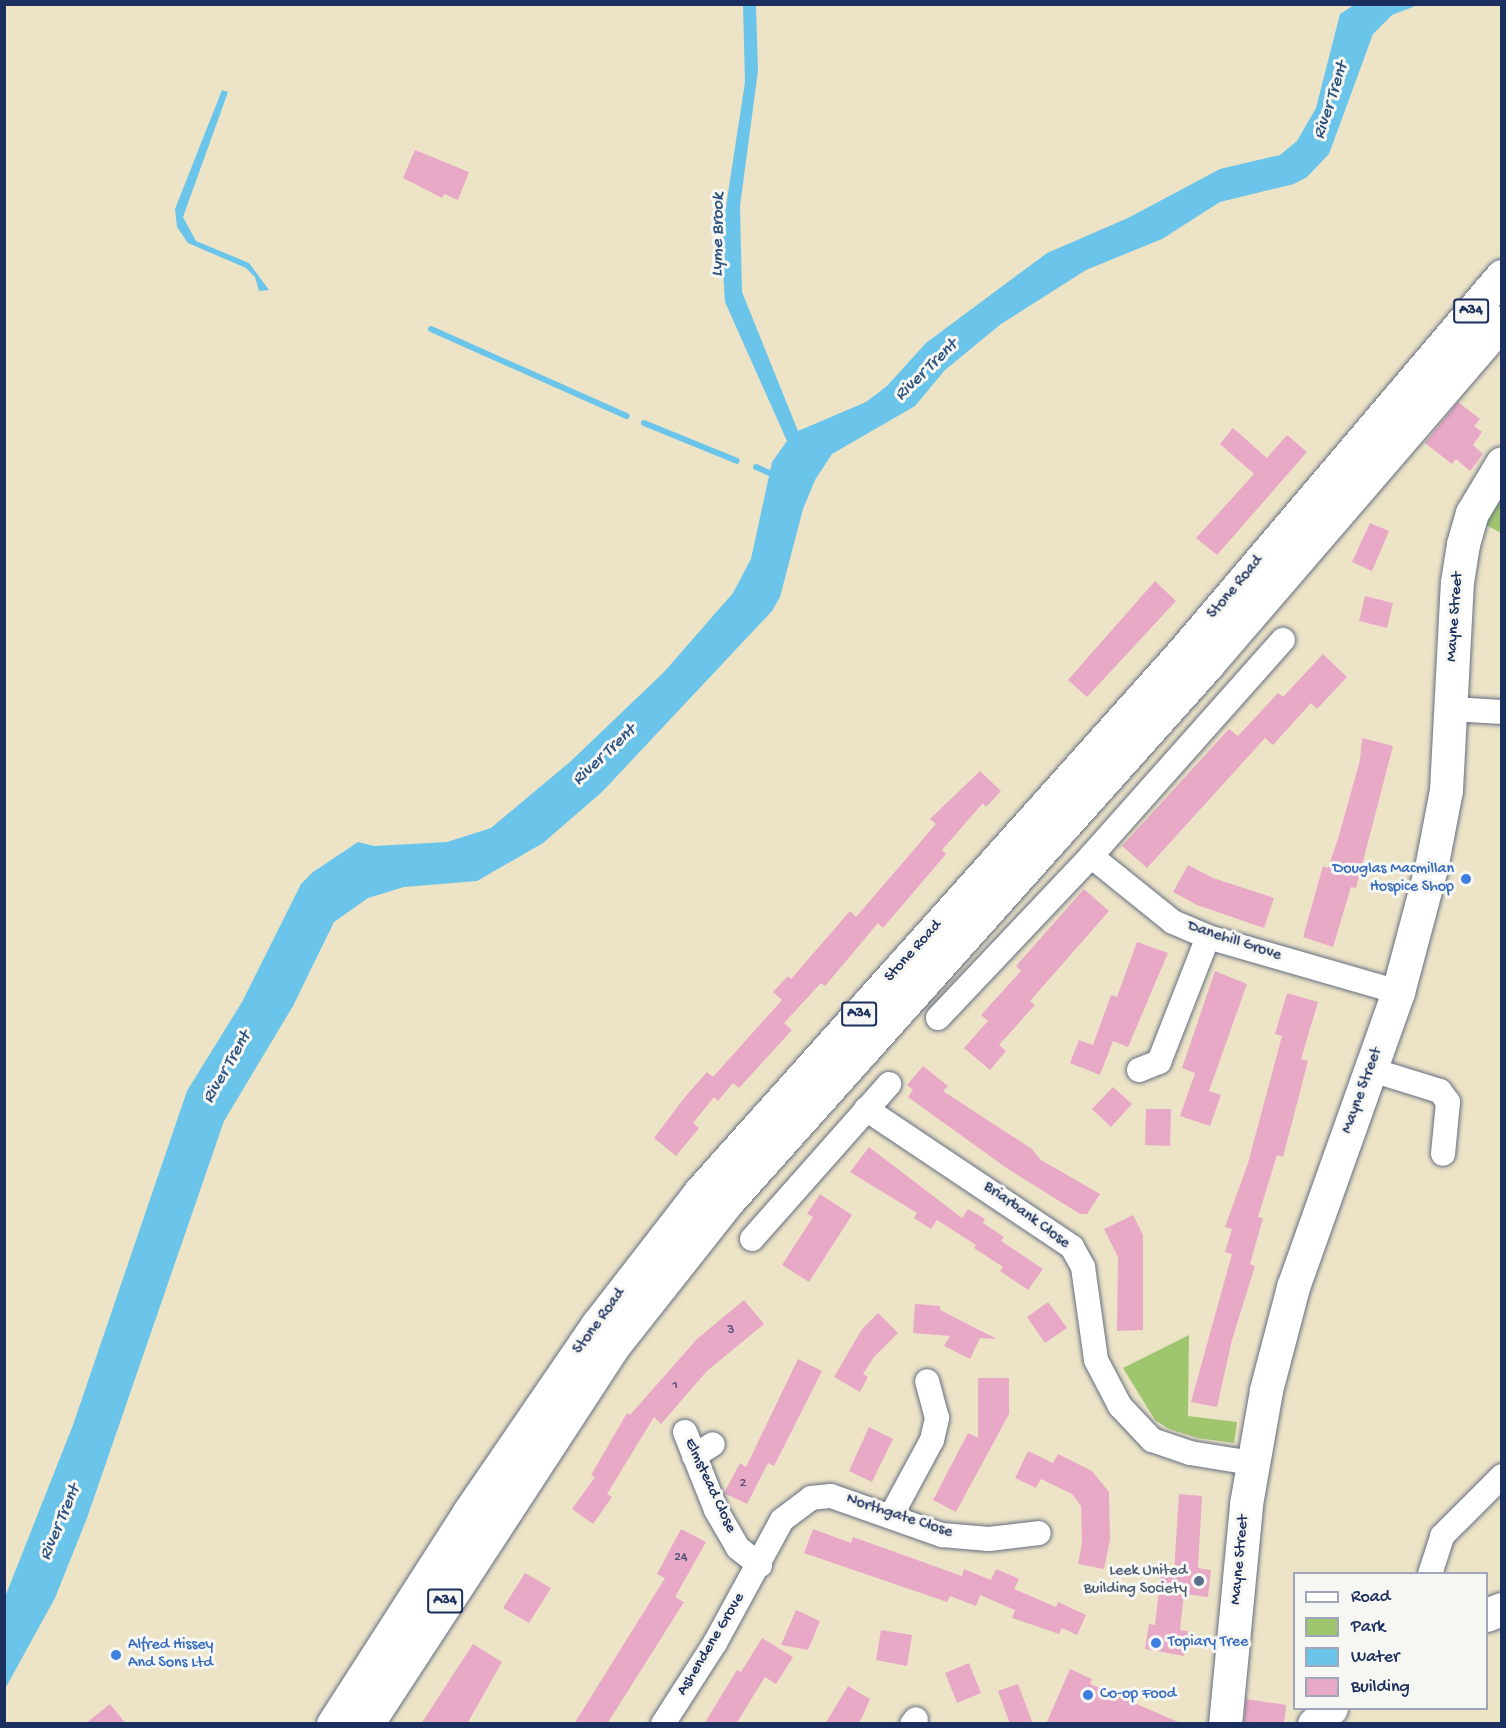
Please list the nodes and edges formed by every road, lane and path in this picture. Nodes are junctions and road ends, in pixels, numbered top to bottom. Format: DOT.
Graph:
graph roads {
  1 [pos="1502,276"];
  2 [pos="1502,322"];
  3 [pos="1502,462"];
  4 [pos="1281,649"];
  5 [pos="1452,709"];
  6 [pos="1502,712"];
  7 [pos="1091,856"];
  8 [pos="1208,937"];
  9 [pos="1398,992"];
  10 [pos="947,1017"];
  11 [pos="1154,1070"];
  12 [pos="1372,1070"];
  13 [pos="889,1084"];
  14 [pos="866,1109"];
  15 [pos="1443,1154"];
  16 [pos="752,1239"];
  17 [pos="927,1381"];
  18 [pos="685,1432"];
  19 [pos="1252,1463"];
  20 [pos="513,1472"];
  21 [pos="1502,1476"];
  22 [pos="892,1514"];
  23 [pos="1039,1533"];
  24 [pos="760,1565"];
  25 [pos="1431,1572"];
  26 [pos="1329,1710"];
  27 [pos="333,1724"];
  28 [pos="367,1724"];
  29 [pos="663,1724"];
  30 [pos="1225,1724"];
  31 [pos="1314,1724"];
  1 -- 20 [label="main road, Stone Road / A34"];
  2 -- 20 [label="main road, Stone Road / A34"];
  3 -- 5 [label="main road, Mayne Street"];
  4 -- 7 [label="street"];
  5 -- 6 [label="street"];
  5 -- 9 [label="main road, Mayne Street"];
  7 -- 8 [label="street, Danehill Grove"];
  7 -- 10 [label="street"];
  8 -- 9 [label="street, Danehill Grove"];
  8 -- 11 [label="street"];
  9 -- 12 [label="main road, Mayne Street"];
  12 -- 15 [label="street"];
  12 -- 19 [label="main road, Mayne Street"];
  13 -- 14 [label="street"];
  14 -- 16 [label="street"];
  14 -- 19 [label="street, Briarbank Close"];
  17 -- 22 [label="street"];
  18 -- 24 [label="street, Elmstead Close"];
  19 -- 30 [label="main road, Mayne Street"];
  20 -- 27 [label="main road, Stone Road / A34"];
  20 -- 28 [label="main road, Stone Road / A34"];
  21 -- 25 [label="street"];
  22 -- 23 [label="street, Northgate Close"];
  22 -- 24 [label="street, Northgate Close"];
  24 -- 29 [label="street, Ashendene Grove"];
  26 -- 31 [label="main road"];
}
